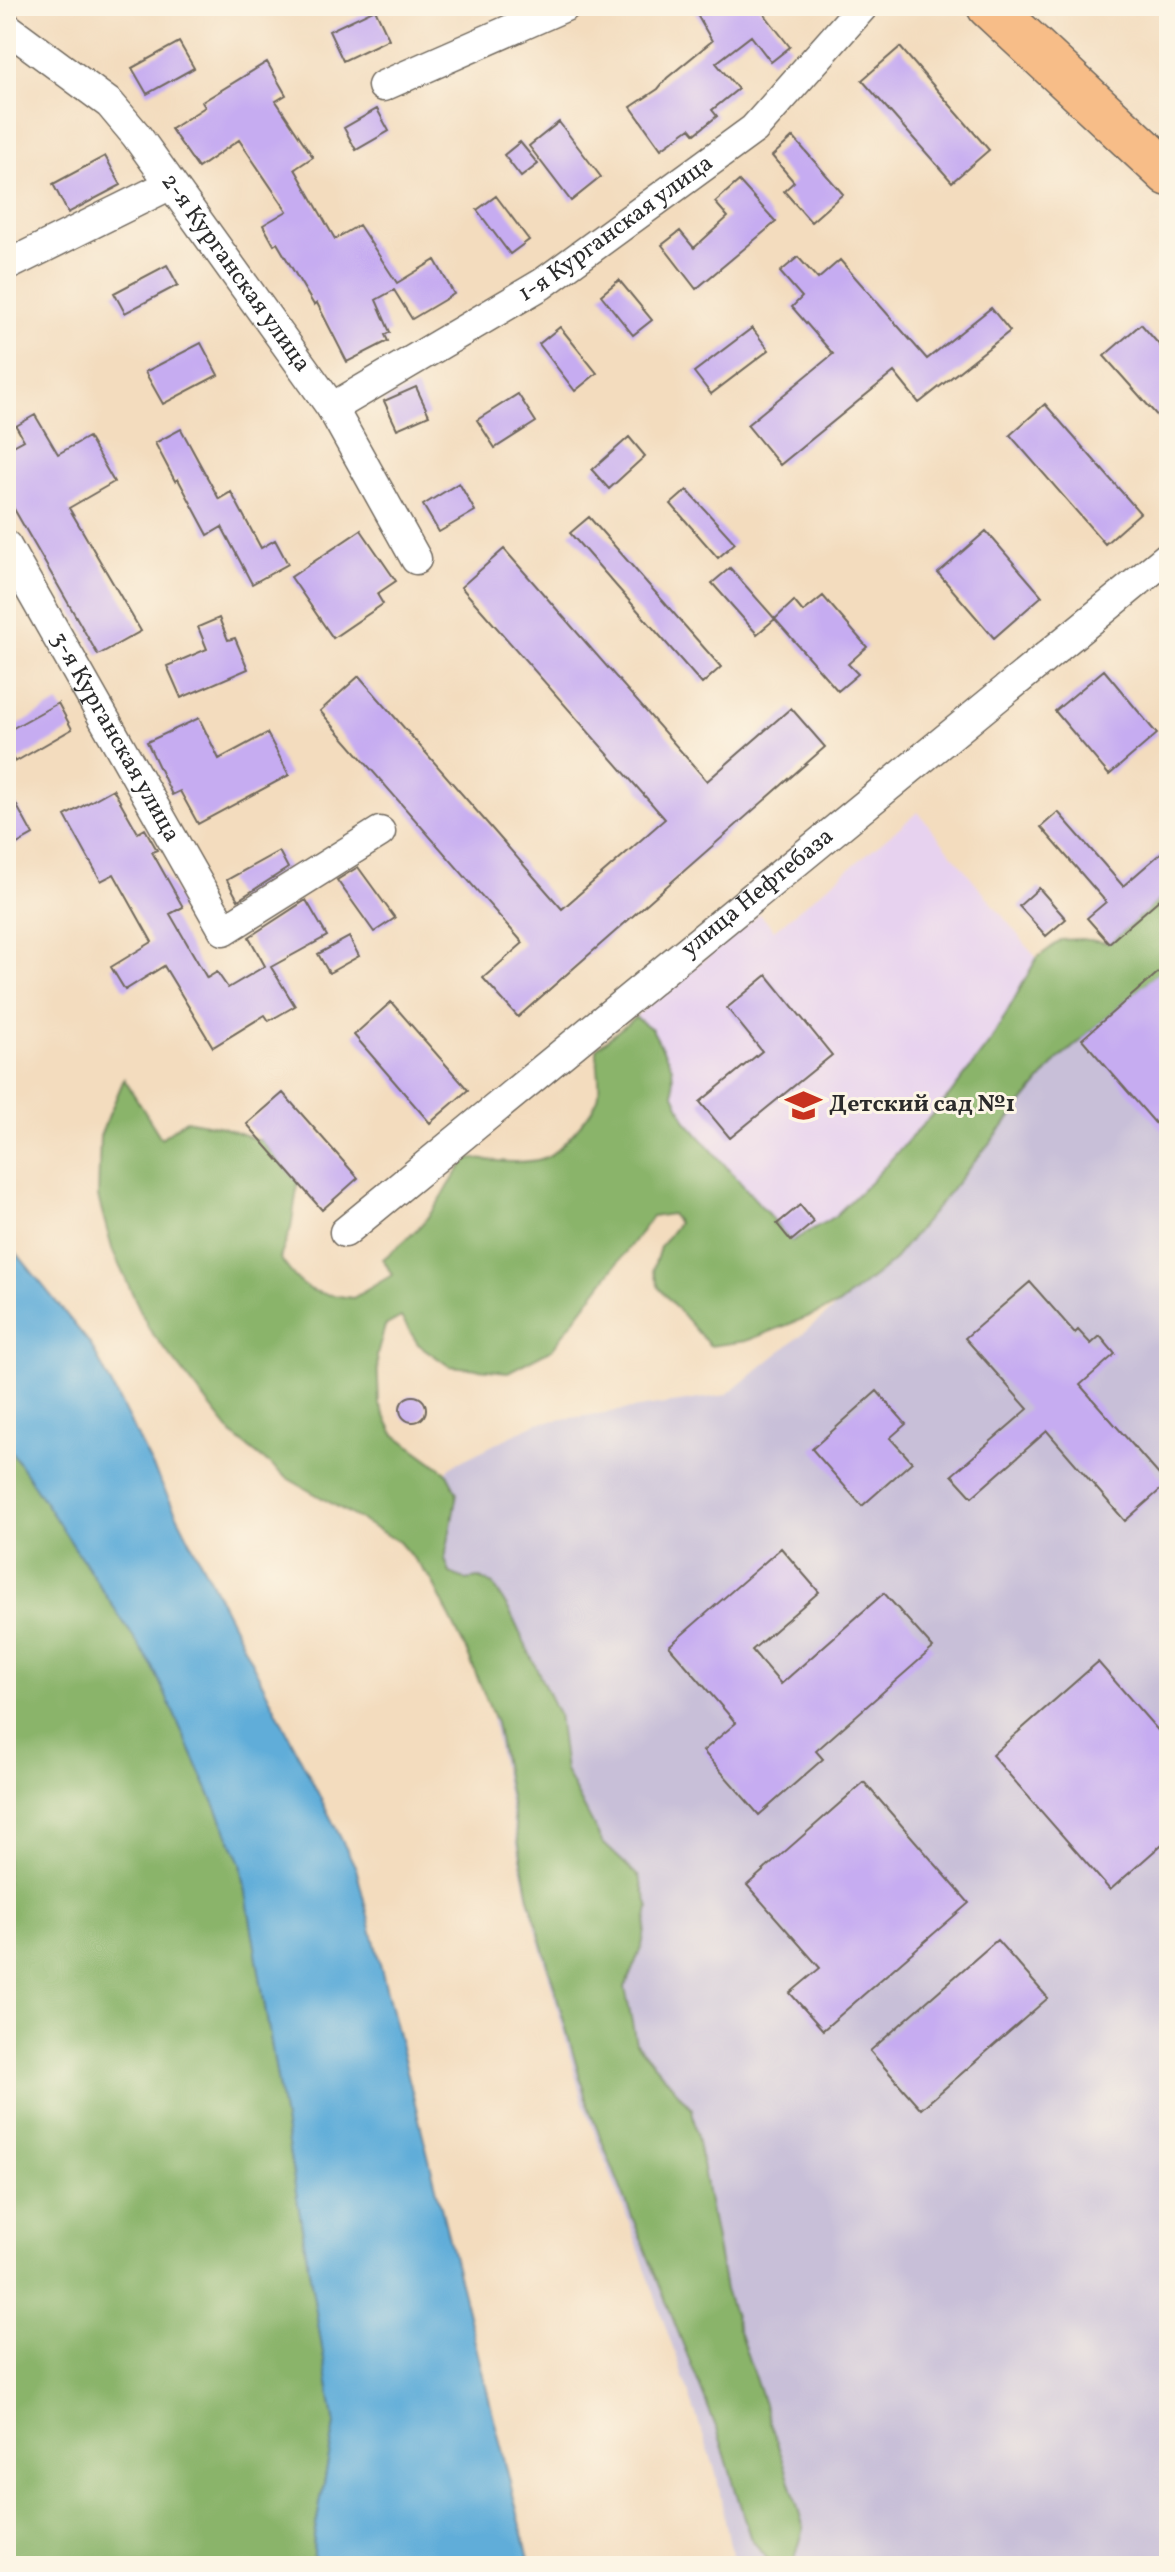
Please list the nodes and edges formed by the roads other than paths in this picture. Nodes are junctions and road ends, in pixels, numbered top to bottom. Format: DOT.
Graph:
graph roads {
  1 [pos="565,6"];
  2 [pos="863,6"];
  3 [pos="989,6"];
  4 [pos="6,27"];
  5 [pos="383,86"];
  6 [pos="1169,174"];
  7 [pos="169,185"];
  8 [pos="6,266"];
  9 [pos="332,408"];
  10 [pos="6,546"];
  11 [pos="1169,556"];
  12 [pos="416,559"];
  13 [pos="380,832"];
  14 [pos="345,1232"];
  1 -- 5 [label="street"];
  2 -- 9 [label="street, 1-я Курганская улица"];
  3 -- 6 [label="main road"];
  4 -- 7 [label="street, 2-я Курганская улица"];
  7 -- 8 [label="street"];
  7 -- 9 [label="street, 2-я Курганская улица"];
  9 -- 12 [label="street, 2-я Курганская улица"];
  10 -- 13 [label="street, 3-я Курганская улица"];
  11 -- 14 [label="street, улица Нефтебаза"];
}
